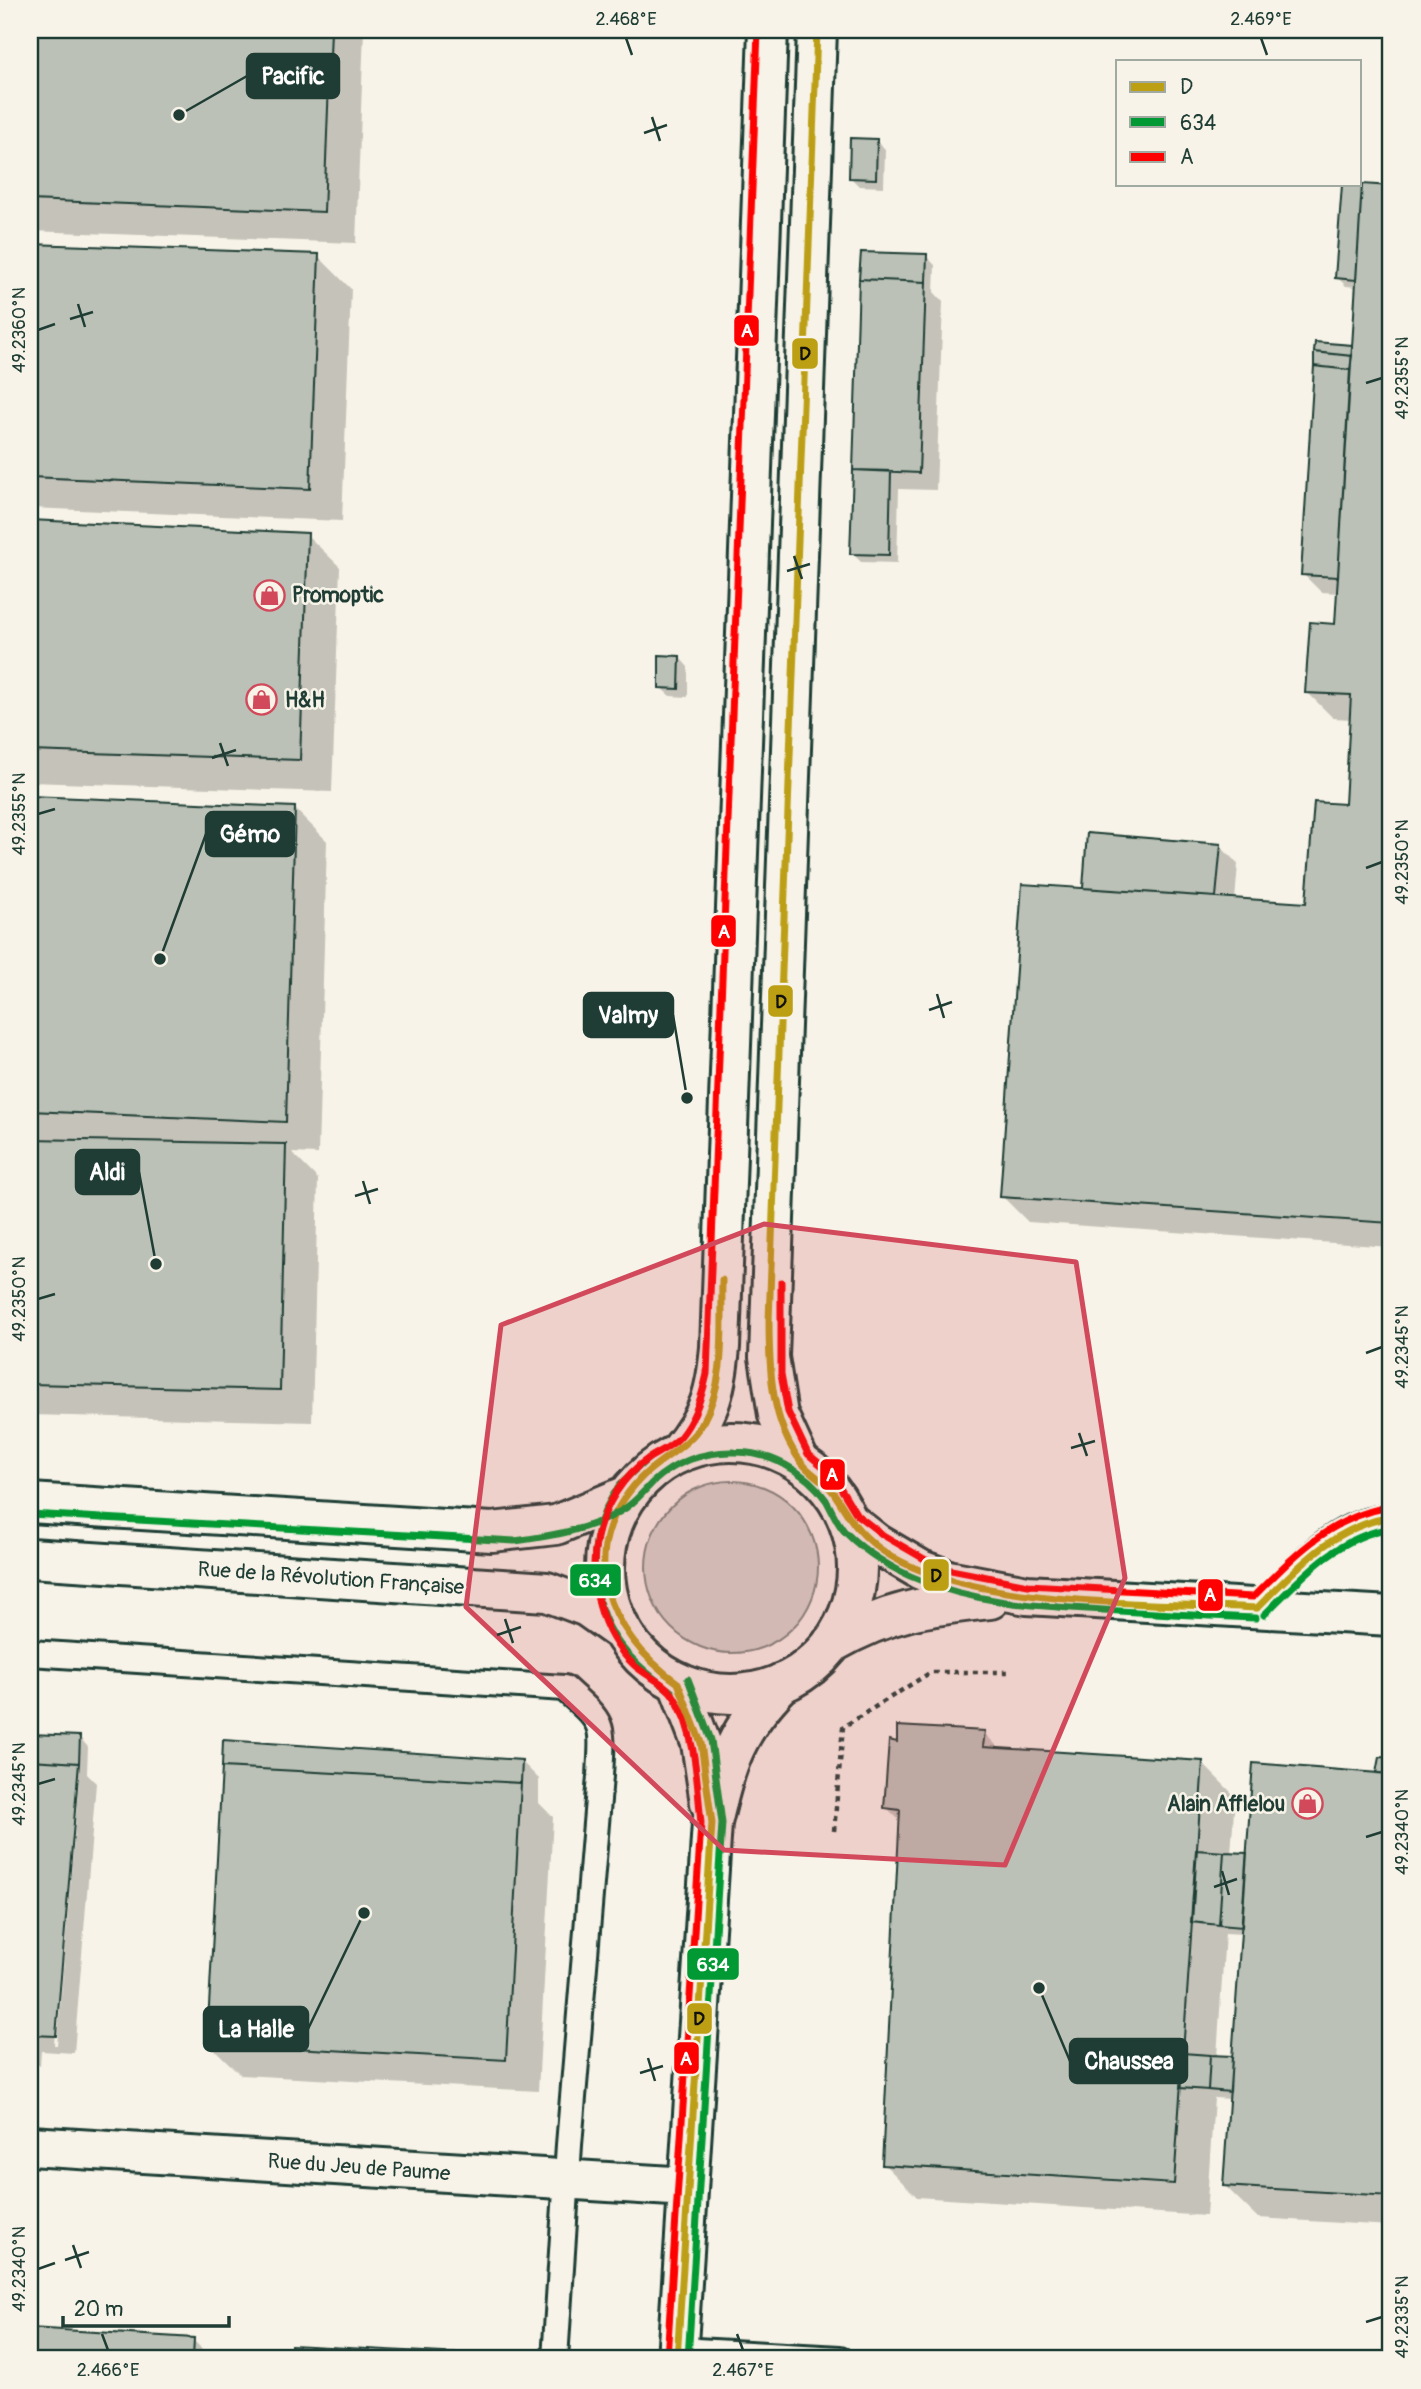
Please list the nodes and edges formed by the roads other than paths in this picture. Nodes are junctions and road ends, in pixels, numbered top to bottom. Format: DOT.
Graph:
graph roads {
  1 [pos="768,30"];
  2 [pos="817,30"];
  3 [pos="679,1452"];
  4 [pos="799,1461"];
  5 [pos="628,1494"];
  6 [pos="30,1503"];
  7 [pos="1391,1517"];
  8 [pos="849,1521"];
  9 [pos="30,1558"];
  10 [pos="1027,1595"];
  11 [pos="1257,1608"];
  12 [pos="1391,1616"];
  13 [pos="621,1631"];
  14 [pos="832,1643"];
  15 [pos="30,1653"];
  16 [pos="678,1683"];
  17 [pos="782,1683"];
  18 [pos="712,1823"];
  19 [pos="30,2146"];
  20 [pos="567,2179"];
  21 [pos="688,2187"];
  22 [pos="677,2355"];
  23 [pos="555,2359"];
  24 [pos="840,2359"];
  1 -- 3 [label="street"];
  2 -- 4 [label="street"];
  3 -- 4 [label="street"];
  3 -- 5 [label="street"];
  4 -- 8 [label="street"];
  5 -- 6 [label="street"];
  5 -- 13 [label="street"];
  7 -- 11 [label="lane"];
  8 -- 10 [label="street"];
  8 -- 14 [label="street"];
  9 -- 13 [label="street, Rue de la Révolution Française"];
  10 -- 11 [label="street"];
  10 -- 14 [label="street"];
  11 -- 12 [label="street"];
  13 -- 16 [label="street"];
  14 -- 17 [label="street"];
  15 -- 20 [label="lane"];
  16 -- 17 [label="street"];
  16 -- 18 [label="street"];
  17 -- 18 [label="street"];
  18 -- 21 [label="street"];
  19 -- 20 [label="street, Rue du Jeu de Paume"];
  20 -- 21 [label="street, Rue du Jeu de Paume"];
  20 -- 23 [label="lane"];
  21 -- 22 [label="street"];
  22 -- 24 [label="lane"];
}
